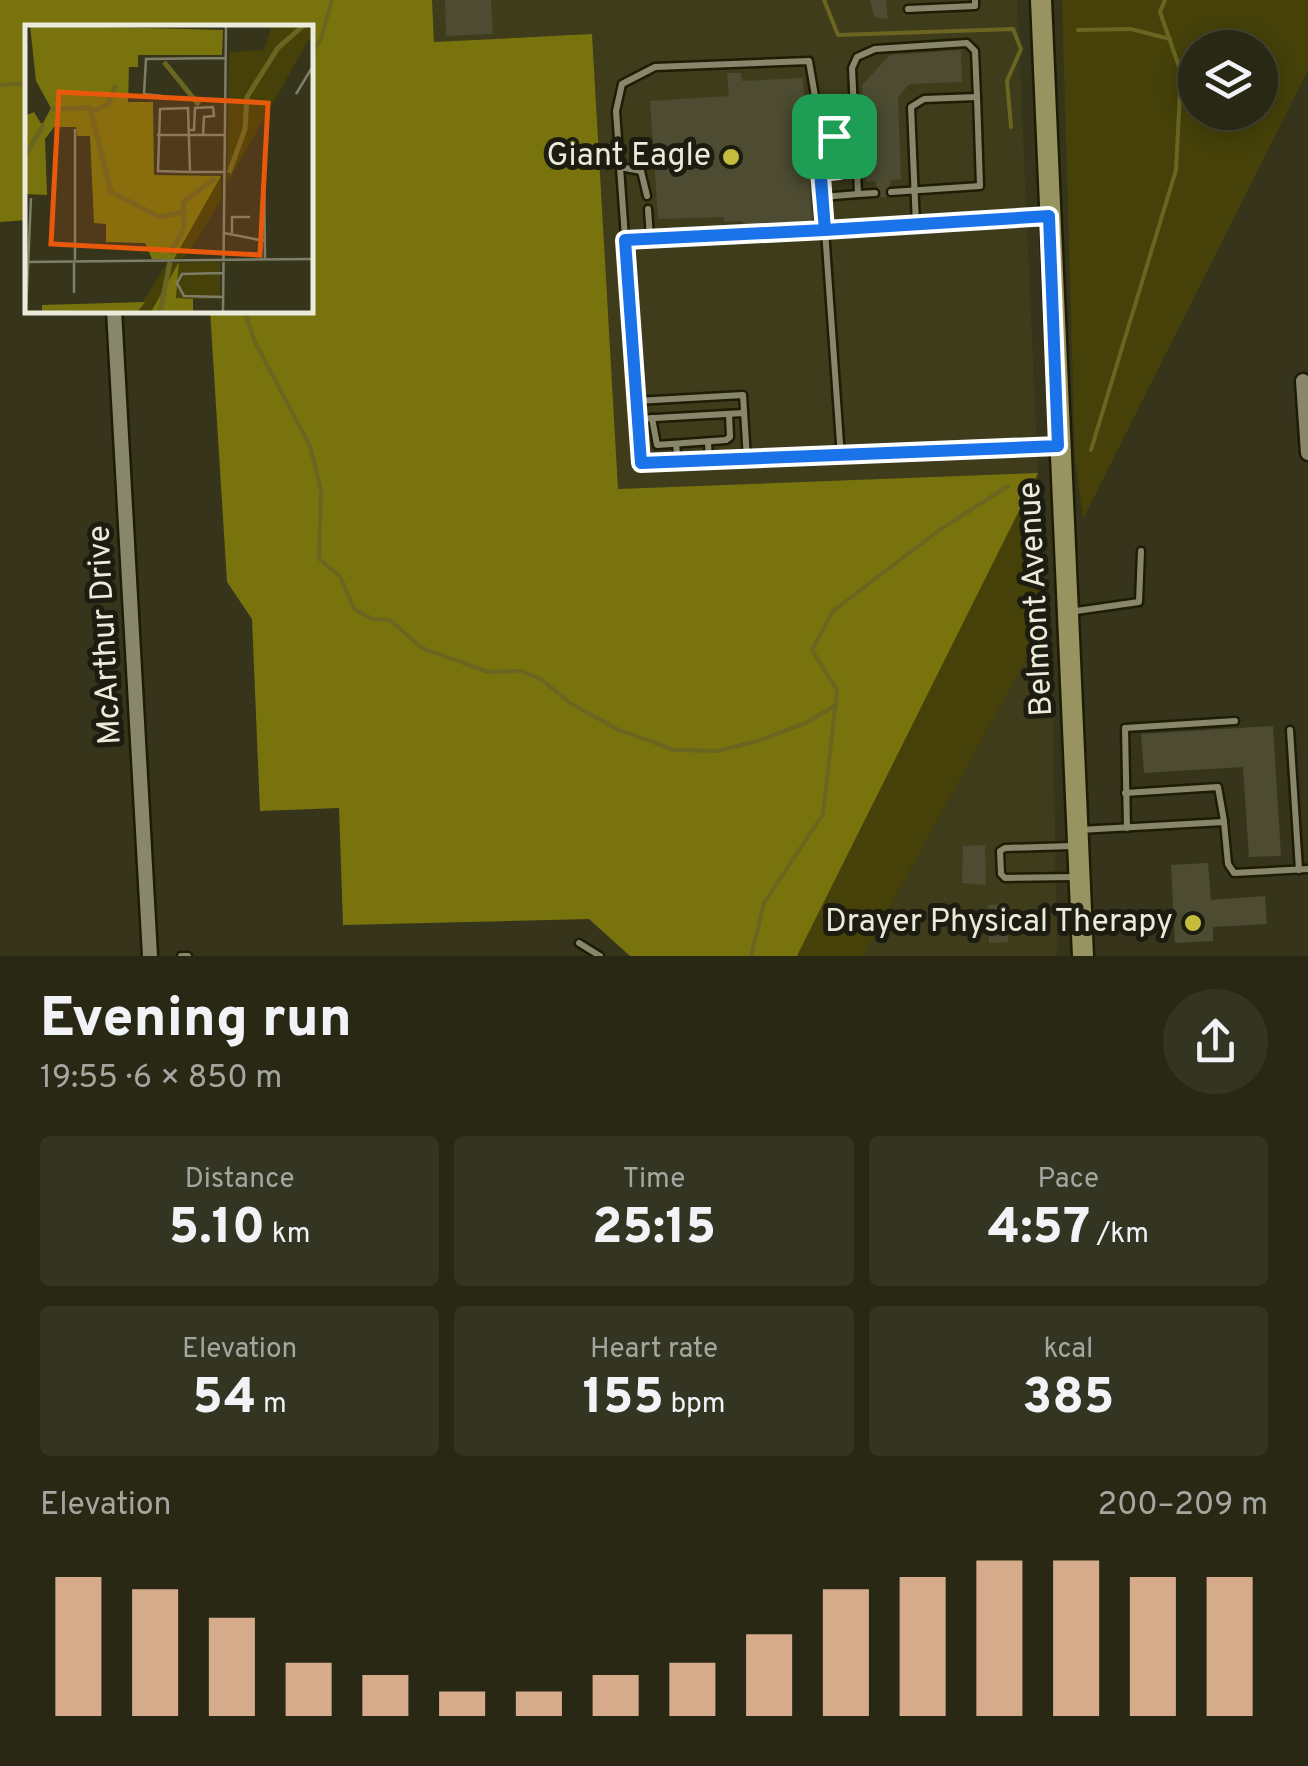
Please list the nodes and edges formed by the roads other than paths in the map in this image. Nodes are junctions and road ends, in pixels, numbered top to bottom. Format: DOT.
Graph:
graph roads {
  1 [pos="975,0"];
  2 [pos="1041,0"];
  3 [pos="908,9"];
  4 [pos="977,97"];
  5 [pos="854,100"];
  6 [pos="816,102"];
  7 [pos="818,137"];
  8 [pos="620,167"];
  9 [pos="820,172"];
  10 [pos="891,192"];
  11 [pos="914,192"];
  12 [pos="875,193"];
  13 [pos="858,194"];
  14 [pos="647,196"];
  15 [pos="822,197"];
  16 [pos="648,209"];
  17 [pos="1049,216"];
  18 [pos="916,225"];
  19 [pos="825,230"];
  20 [pos="650,238"];
  21 [pos="625,240"];
  22 [pos="114,312"];
  23 [pos="1303,381"];
  24 [pos="705,397"];
  25 [pos="673,398"];
  26 [pos="636,400"];
  27 [pos="729,414"];
  28 [pos="744,414"];
  29 [pos="706,415"];
  30 [pos="674,417"];
  31 [pos="652,418"];
  32 [pos="637,419"];
  33 [pos="708,442"];
  34 [pos="676,444"];
  35 [pos="1058,446"];
  36 [pos="1308,453"];
  37 [pos="842,458"];
  38 [pos="747,459"];
  39 [pos="710,461"];
  40 [pos="678,463"];
  41 [pos="1142,551"];
  42 [pos="1068,612"];
  43 [pos="1236,722"];
  44 [pos="1290,730"];
  45 [pos="1124,793"];
  46 [pos="1224,822"];
  47 [pos="1127,828"];
  48 [pos="1078,838"];
  49 [pos="1298,870"];
  50 [pos="1308,870"];
  51 [pos="1080,877"];
  52 [pos="579,943"];
  53 [pos="150,956"];
  54 [pos="600,956"];
  55 [pos="1083,956"];
  1 -- 3 [label="lane"];
  2 -- 17 [label="main road, Belmont Avenue"];
  4 -- 5 [label="lane"];
  4 -- 11 [label="lane"];
  4 -- 11 [label="lane"];
  5 -- 6 [label="lane"];
  5 -- 13 [label="lane"];
  6 -- 7 [label="lane"];
  6 -- 8 [label="lane"];
  7 -- 9 [label="lane"];
  7 -- 9 [label="lane"];
  8 -- 14 [label="lane"];
  8 -- 21 [label="lane"];
  9 -- 15 [label="lane"];
  10 -- 11 [label="lane"];
  11 -- 18 [label="lane"];
  12 -- 13 [label="lane"];
  13 -- 15 [label="lane"];
  15 -- 19 [label="lane"];
  16 -- 20 [label="lane"];
  17 -- 18 [label="lane"];
  17 -- 35 [label="main road, Belmont Avenue"];
  18 -- 19 [label="lane"];
  19 -- 20 [label="lane"];
  19 -- 37 [label="lane"];
  20 -- 21 [label="lane"];
  21 -- 26 [label="lane"];
  22 -- 53 [label="street, McArthur Drive"];
  23 -- 36 [label="street"];
  24 -- 25 [label="lane"];
  24 -- 28 [label="lane"];
  24 -- 29 [label="lane"];
  25 -- 26 [label="lane"];
  25 -- 30 [label="lane"];
  26 -- 32 [label="lane"];
  27 -- 28 [label="lane"];
  27 -- 29 [label="lane"];
  27 -- 33 [label="lane"];
  28 -- 38 [label="lane"];
  29 -- 30 [label="lane"];
  30 -- 31 [label="lane"];
  31 -- 32 [label="lane"];
  31 -- 34 [label="lane"];
  32 -- 40 [label="lane"];
  33 -- 34 [label="lane"];
  33 -- 39 [label="lane"];
  34 -- 40 [label="lane"];
  35 -- 37 [label="lane"];
  35 -- 42 [label="main road, Belmont Avenue"];
  37 -- 38 [label="lane"];
  38 -- 39 [label="lane"];
  39 -- 40 [label="lane"];
  41 -- 42 [label="lane"];
  42 -- 48 [label="main road, Belmont Avenue"];
  43 -- 45 [label="lane"];
  44 -- 49 [label="lane"];
  45 -- 46 [label="lane"];
  45 -- 47 [label="lane"];
  46 -- 47 [label="lane"];
  46 -- 49 [label="lane"];
  47 -- 48 [label="lane"];
  48 -- 51 [label="main road, Belmont Avenue"];
  48 -- 51 [label="lane"];
  49 -- 50 [label="lane"];
  51 -- 55 [label="main road, Belmont Avenue"];
  52 -- 54 [label="lane"];
}
